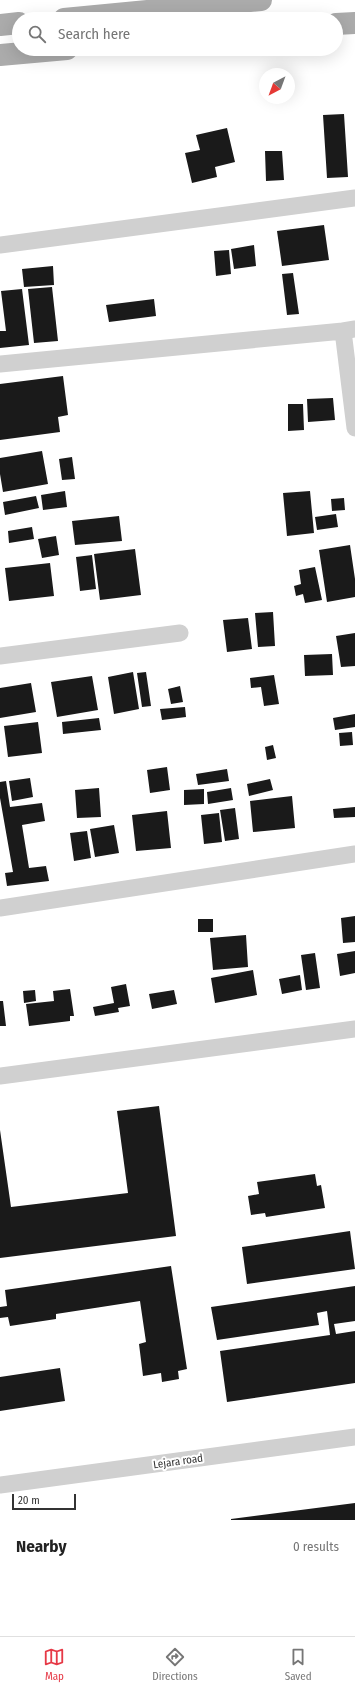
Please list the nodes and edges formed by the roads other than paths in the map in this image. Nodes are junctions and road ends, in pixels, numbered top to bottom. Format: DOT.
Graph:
graph roads {
  1 [pos="261,0"];
  2 [pos="137,12"];
  3 [pos="355,23"];
  4 [pos="12,24"];
  5 [pos="343,24"];
  6 [pos="0,25"];
  7 [pos="12,54"];
  8 [pos="0,55"];
  9 [pos="355,198"];
  10 [pos="0,245"];
  11 [pos="349,330"];
  12 [pos="0,364"];
  13 [pos="355,428"];
  14 [pos="180,633"];
  15 [pos="0,656"];
  16 [pos="355,854"];
  17 [pos="0,908"];
  18 [pos="355,1029"];
  19 [pos="0,1076"];
  20 [pos="355,1437"];
  21 [pos="0,1485"];
  1 -- 2 [label="main road"];
  3 -- 5 [label="main road"];
  4 -- 6 [label="main road"];
  7 -- 8 [label="main road"];
  9 -- 10 [label="street"];
  11 -- 12 [label="street"];
  11 -- 13 [label="street"];
  14 -- 15 [label="street"];
  16 -- 17 [label="street"];
  18 -- 19 [label="street"];
  20 -- 21 [label="street, Lejara road"];
}
